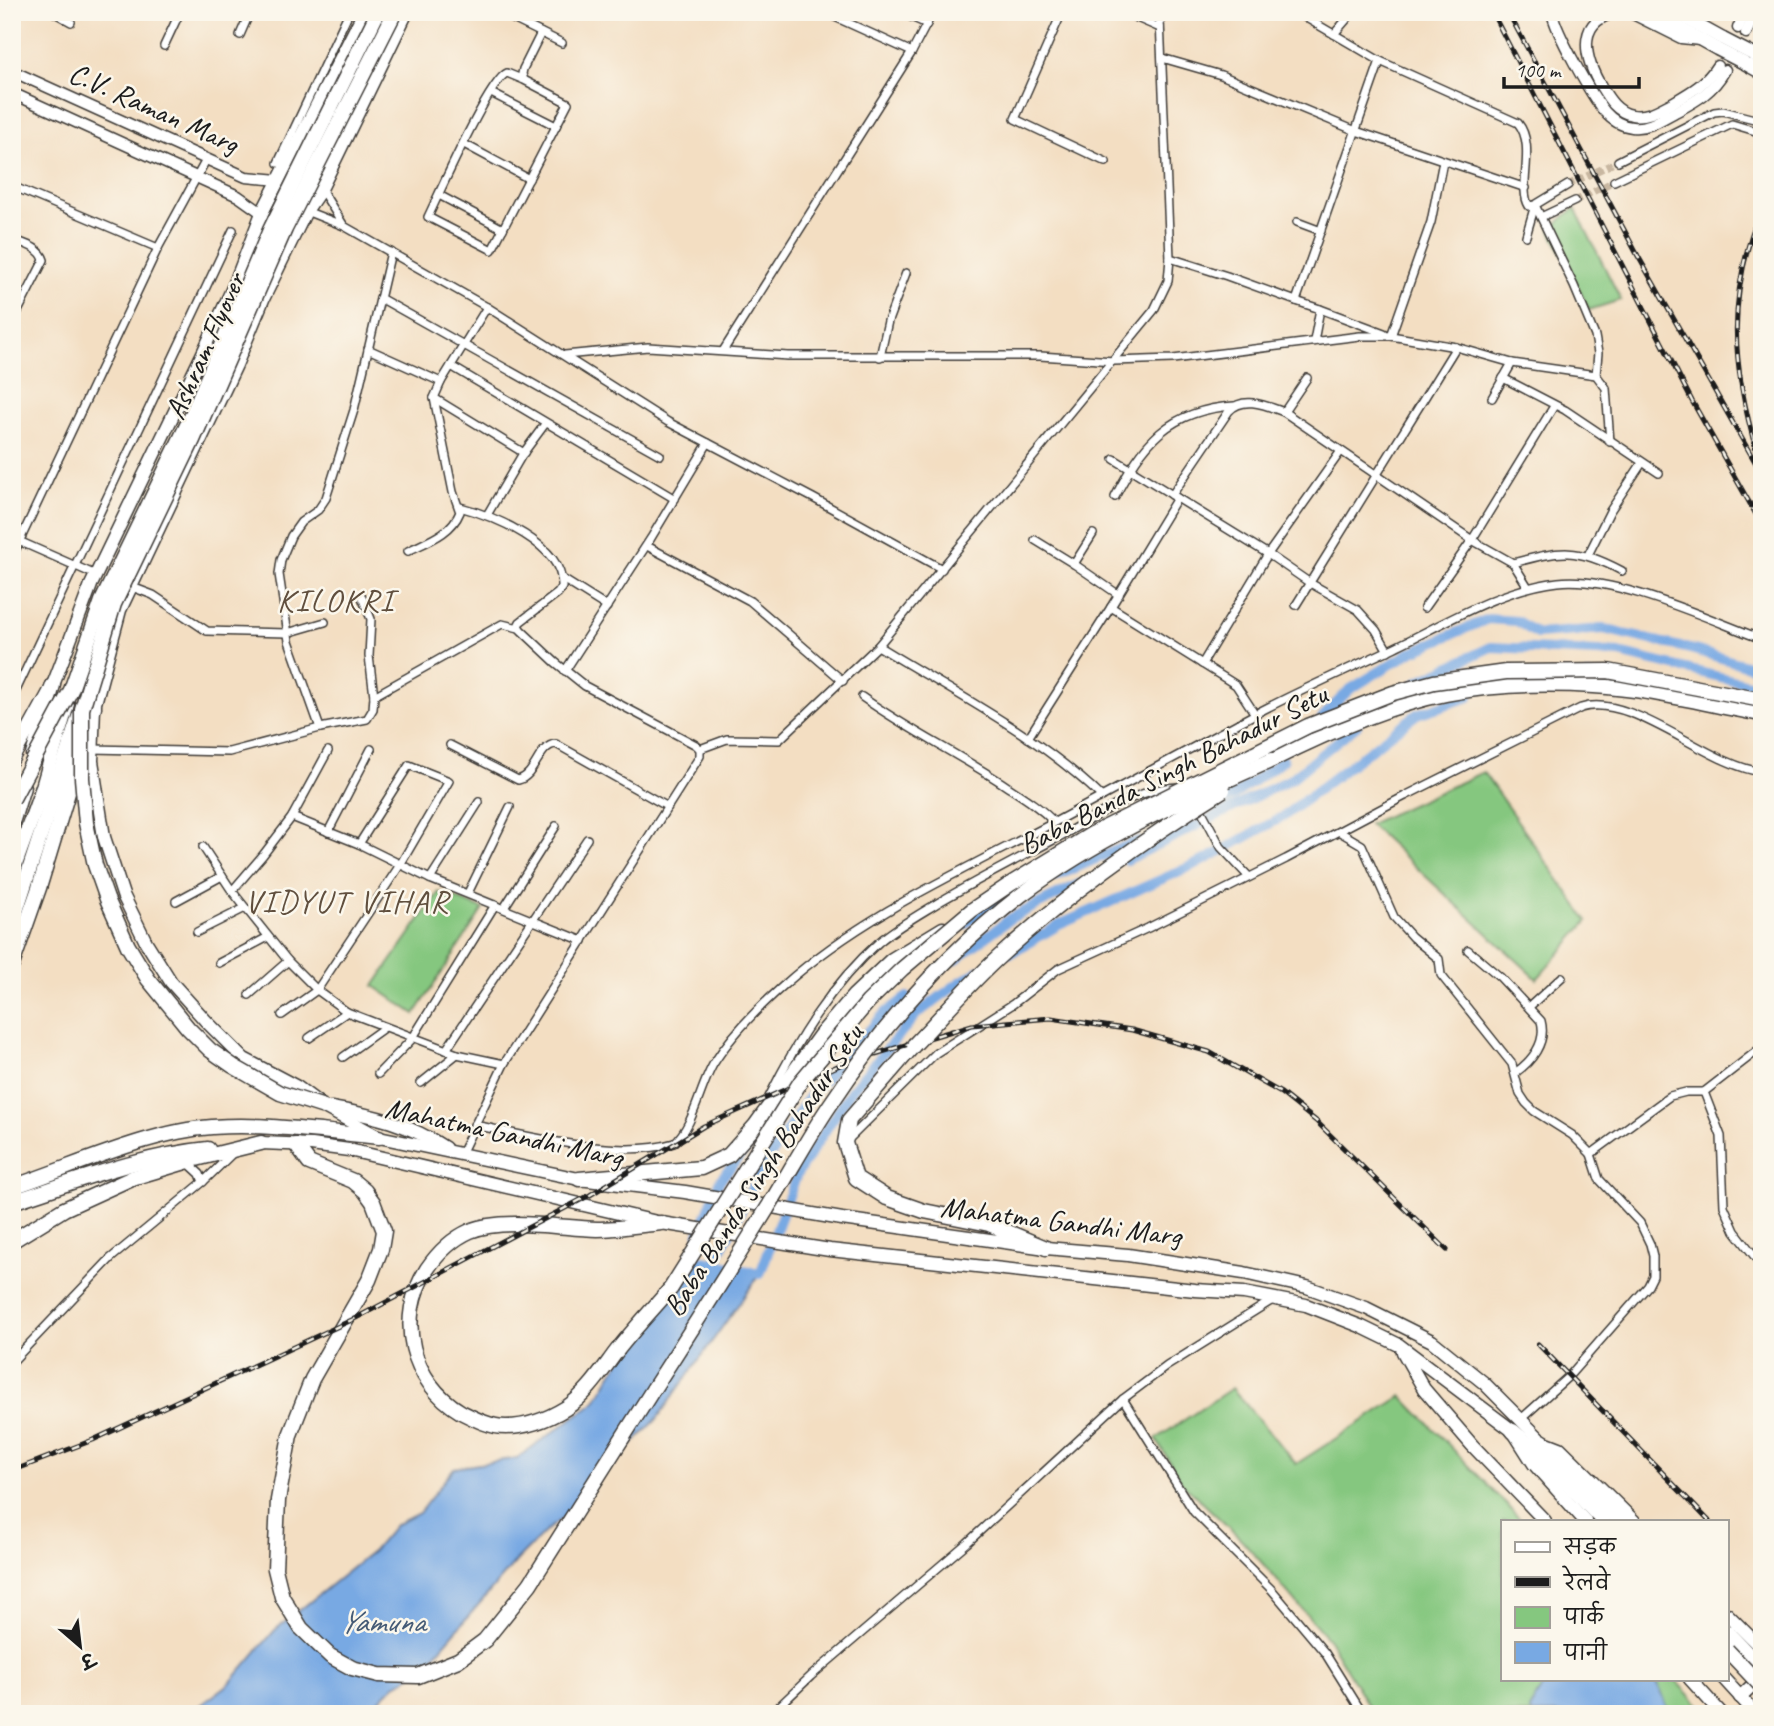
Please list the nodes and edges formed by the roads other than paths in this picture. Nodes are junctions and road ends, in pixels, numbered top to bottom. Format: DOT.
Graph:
graph roads {
  1 [pos="53,12"];
  2 [pos="180,12"];
  3 [pos="250,12"];
  4 [pos="378,12"];
  5 [pos="395,12"];
  6 [pos="407,12"];
  7 [pos="499,12"];
  8 [pos="824,12"];
  9 [pos="900,12"];
  10 [pos="933,12"];
  11 [pos="1062,12"];
  12 [pos="1123,12"];
  13 [pos="1162,12"];
  14 [pos="1296,12"];
  15 [pos="1353,12"];
  16 [pos="1552,12"];
  17 [pos="1619,12"];
  18 [pos="1629,12"];
  19 [pos="1651,12"];
  20 [pos="1674,12"];
  21 [pos="1745,12"];
  22 [pos="1756,12"];
  23 [pos="357,15"];
  24 [pos="71,22"];
  25 [pos="927,24"];
  26 [pos="1160,28"];
  27 [pos="541,33"];
  28 [pos="1334,34"];
  29 [pos="240,35"];
  30 [pos="394,39"];
  31 [pos="1703,41"];
  32 [pos="562,43"];
  33 [pos="164,46"];
  34 [pos="912,52"];
  35 [pos="1162,58"];
  36 [pos="1762,60"];
  37 [pos="1380,61"];
  38 [pos="1721,68"];
  39 [pos="12,71"];
  40 [pos="1762,73"];
  41 [pos="524,80"];
  42 [pos="12,93"];
  43 [pos="491,93"];
  44 [pos="1762,121"];
  45 [pos="1632,122"];
  46 [pos="556,126"];
  47 [pos="1356,131"];
  48 [pos="1762,133"];
  49 [pos="464,144"];
  50 [pos="206,160"];
  51 [pos="1443,161"];
  52 [pos="1618,161"];
  53 [pos="1105,162"];
  54 [pos="278,163"];
  55 [pos="196,178"];
  56 [pos="529,179"];
  57 [pos="279,180"];
  58 [pos="1614,181"];
  59 [pos="1568,185"];
  60 [pos="12,186"];
  61 [pos="321,188"];
  62 [pos="1526,188"];
  63 [pos="439,195"];
  64 [pos="1575,201"];
  65 [pos="1535,205"];
  66 [pos="306,211"];
  67 [pos="262,213"];
  68 [pos="1541,217"];
  69 [pos="1297,222"];
  70 [pos="344,226"];
  71 [pos="503,229"];
  72 [pos="233,230"];
  73 [pos="1321,231"];
  74 [pos="1526,236"];
  75 [pos="12,239"];
  76 [pos="158,248"];
  77 [pos="391,252"];
  78 [pos="1170,258"];
  79 [pos="906,273"];
  80 [pos="380,298"];
  81 [pos="1296,301"];
  82 [pos="487,307"];
  83 [pos="1320,309"];
  84 [pos="12,323"];
  85 [pos="1391,336"];
  86 [pos="1314,341"];
  87 [pos="465,344"];
  88 [pos="1456,347"];
  89 [pos="368,349"];
  90 [pos="723,351"];
  91 [pos="565,355"];
  92 [pos="880,357"];
  93 [pos="1114,361"];
  94 [pos="1512,363"];
  95 [pos="451,366"];
  96 [pos="1596,375"];
  97 [pos="1307,378"];
  98 [pos="1503,378"];
  99 [pos="441,382"];
  100 [pos="434,398"];
  101 [pos="1492,398"];
  102 [pos="1234,406"];
  103 [pos="1554,406"];
  104 [pos="177,408"];
  105 [pos="1284,412"];
  106 [pos="209,423"];
  107 [pos="545,424"];
  108 [pos="1611,442"];
  109 [pos="708,443"];
  110 [pos="1341,451"];
  111 [pos="523,453"];
  112 [pos="660,455"];
  113 [pos="1114,459"];
  114 [pos="1642,463"];
  115 [pos="1130,469"];
  116 [pos="1659,473"];
  117 [pos="1377,474"];
  118 [pos="1115,497"];
  119 [pos="1175,497"];
  120 [pos="675,499"];
  121 [pos="460,507"];
  122 [pos="486,515"];
  123 [pos="1093,534"];
  124 [pos="16,540"];
  125 [pos="1035,540"];
  126 [pos="1472,540"];
  127 [pos="647,546"];
  128 [pos="408,551"];
  129 [pos="1268,554"];
  130 [pos="1588,555"];
  131 [pos="12,556"];
  132 [pos="1513,563"];
  133 [pos="1074,564"];
  134 [pos="74,565"];
  135 [pos="942,569"];
  136 [pos="1622,571"];
  137 [pos="96,576"];
  138 [pos="561,578"];
  139 [pos="1310,583"];
  140 [pos="132,587"];
  141 [pos="1528,587"];
  142 [pos="1119,595"];
  143 [pos="361,596"];
  144 [pos="1296,605"];
  145 [pos="607,607"];
  146 [pos="1111,607"];
  147 [pos="1423,608"];
  148 [pos="325,622"];
  149 [pos="519,628"];
  150 [pos="287,633"];
  151 [pos="1762,639"];
  152 [pos="878,646"];
  153 [pos="1388,651"];
  154 [pos="1202,664"];
  155 [pos="565,671"];
  156 [pos="843,681"];
  157 [pos="53,685"];
  158 [pos="71,691"];
  159 [pos="374,696"];
  160 [pos="862,696"];
  161 [pos="12,699"];
  162 [pos="1762,700"];
  163 [pos="88,708"];
  164 [pos="1255,714"];
  165 [pos="1762,714"];
  166 [pos="320,728"];
  167 [pos="1028,738"];
  168 [pos="450,745"];
  169 [pos="92,749"];
  170 [pos="371,749"];
  171 [pos="700,749"];
  172 [pos="328,751"];
  173 [pos="12,760"];
  174 [pos="1272,760"];
  175 [pos="1762,772"];
  176 [pos="1146,774"];
  177 [pos="1156,789"];
  178 [pos="1102,797"];
  179 [pos="12,800"];
  180 [pos="479,802"];
  181 [pos="510,807"];
  182 [pos="668,807"];
  183 [pos="292,817"];
  184 [pos="1054,822"];
  185 [pos="12,823"];
  186 [pos="556,826"];
  187 [pos="1340,831"];
  188 [pos="328,832"];
  189 [pos="587,839"];
  190 [pos="359,844"];
  191 [pos="203,847"];
  192 [pos="400,865"];
  193 [pos="12,873"];
  194 [pos="222,876"];
  195 [pos="1249,877"];
  196 [pos="430,879"];
  197 [pos="232,891"];
  198 [pos="468,893"];
  199 [pos="176,901"];
  200 [pos="495,905"];
  201 [pos="245,908"];
  202 [pos="504,908"];
  203 [pos="972,910"];
  204 [pos="533,920"];
  205 [pos="12,923"];
  206 [pos="197,932"];
  207 [pos="268,937"];
  208 [pos="583,941"];
  209 [pos="1468,950"];
  210 [pos="288,961"];
  211 [pos="219,963"];
  212 [pos="12,965"];
  213 [pos="1562,977"];
  214 [pos="317,989"];
  215 [pos="249,995"];
  216 [pos="1530,1007"];
  217 [pos="347,1012"];
  218 [pos="282,1015"];
  219 [pos="385,1027"];
  220 [pos="309,1038"];
  221 [pos="412,1039"];
  222 [pos="1762,1047"];
  223 [pos="446,1051"];
  224 [pos="457,1054"];
  225 [pos="343,1057"];
  226 [pos="504,1064"];
  227 [pos="1515,1073"];
  228 [pos="378,1074"];
  229 [pos="421,1083"];
  230 [pos="1704,1092"];
  231 [pos="324,1107"];
  232 [pos="474,1125"];
  233 [pos="755,1126"];
  234 [pos="379,1137"];
  235 [pos="261,1143"];
  236 [pos="845,1143"];
  237 [pos="296,1145"];
  238 [pos="236,1150"];
  239 [pos="456,1153"];
  240 [pos="1591,1154"];
  241 [pos="187,1162"];
  242 [pos="579,1179"];
  243 [pos="203,1182"];
  244 [pos="12,1187"];
  245 [pos="12,1202"];
  246 [pos="666,1224"];
  247 [pos="12,1241"];
  248 [pos="1046,1248"];
  249 [pos="1762,1266"];
  250 [pos="1274,1299"];
  251 [pos="1399,1345"];
  252 [pos="12,1362"];
  253 [pos="1122,1399"];
  254 [pos="1517,1425"];
  255 [pos="1542,1441"];
  256 [pos="1596,1515"];
  257 [pos="1544,1520"];
  258 [pos="1616,1520"];
  259 [pos="1633,1520"];
  260 [pos="1728,1615"];
  261 [pos="1728,1633"];
  262 [pos="1762,1649"];
  263 [pos="1728,1651"];
  264 [pos="1762,1669"];
  265 [pos="1762,1676"];
  266 [pos="1691,1680"];
  267 [pos="1725,1680"];
  268 [pos="1762,1686"];
  269 [pos="1740,1697"];
  270 [pos="771,1714"];
  271 [pos="1363,1714"];
  272 [pos="1723,1714"];
  273 [pos="1756,1714"];
  1 -- 24 [label="street"];
  2 -- 33 [label="street"];
  3 -- 29 [label="street"];
  4 -- 158 [label="highway, Ashram Flyover, bridge"];
  5 -- 163 [label="highway, Ashram Flyover, bridge"];
  6 -- 30 [label="main road, Mahatma Gandhi Marg"];
  7 -- 27 [label="street"];
  8 -- 34 [label="street"];
  9 -- 25 [label="street"];
  10 -- 25 [label="street"];
  11 -- 53 [label="street"];
  12 -- 26 [label="street"];
  13 -- 26 [label="street"];
  14 -- 28 [label="street"];
  15 -- 28 [label="street"];
  16 -- 45 [label="main road"];
  17 -- 45 [label="main road"];
  18 -- 31 [label="main road"];
  19 -- 31 [label="main road"];
  20 -- 36 [label="main road, bridge"];
  21 -- 22 [label="main road"];
  23 -- 30 [label="main road"];
  23 -- 54 [label="street"];
  23 -- 57 [label="main road"];
  25 -- 34 [label="street"];
  26 -- 35 [label="street"];
  27 -- 32 [label="street"];
  27 -- 41 [label="street"];
  28 -- 37 [label="street"];
  30 -- 61 [label="main road, Mahatma Gandhi Marg"];
  31 -- 40 [label="main road, bridge"];
  34 -- 90 [label="street"];
  35 -- 47 [label="street"];
  35 -- 78 [label="street"];
  37 -- 47 [label="street"];
  37 -- 62 [label="street"];
  38 -- 45 [label="main road"];
  39 -- 50 [label="main road, C.V. Raman Marg"];
  41 -- 43 [label="street"];
  41 -- 46 [label="street"];
  42 -- 55 [label="main road, C.V. Raman Marg"];
  43 -- 46 [label="street"];
  43 -- 49 [label="street"];
  44 -- 52 [label="street"];
  46 -- 56 [label="street"];
  47 -- 51 [label="street"];
  47 -- 73 [label="street"];
  48 -- 58 [label="street"];
  49 -- 56 [label="street"];
  49 -- 63 [label="street"];
  50 -- 55 [label="street"];
  50 -- 57 [label="main road, C.V. Raman Marg"];
  51 -- 62 [label="street"];
  51 -- 85 [label="street"];
  55 -- 67 [label="main road, C.V. Raman Marg"];
  55 -- 76 [label="street"];
  56 -- 71 [label="street"];
  57 -- 67 [label="main road"];
  59 -- 65 [label="street"];
  60 -- 76 [label="street"];
  61 -- 66 [label="main road, Mahatma Gandhi Marg"];
  61 -- 70 [label="street"];
  62 -- 65 [label="street"];
  63 -- 71 [label="street"];
  63 -- 71 [label="street"];
  64 -- 68 [label="street"];
  65 -- 68 [label="street"];
  65 -- 74 [label="street"];
  66 -- 70 [label="street"];
  66 -- 106 [label="main road, Mahatma Gandhi Marg"];
  67 -- 104 [label="main road"];
  68 -- 96 [label="street"];
  69 -- 73 [label="street"];
  70 -- 77 [label="street"];
  72 -- 134 [label="street"];
  73 -- 81 [label="street"];
  75 -- 84 [label="street"];
  76 -- 124 [label="street"];
  77 -- 80 [label="street"];
  77 -- 82 [label="street"];
  78 -- 81 [label="street"];
  78 -- 93 [label="street"];
  79 -- 92 [label="street"];
  80 -- 87 [label="street"];
  80 -- 89 [label="street"];
  81 -- 83 [label="street"];
  82 -- 87 [label="street"];
  82 -- 91 [label="street"];
  83 -- 85 [label="street"];
  83 -- 86 [label="street"];
  85 -- 86 [label="street"];
  85 -- 88 [label="street"];
  86 -- 93 [label="street"];
  87 -- 95 [label="street"];
  87 -- 112 [label="street"];
  88 -- 94 [label="street"];
  88 -- 117 [label="street"];
  89 -- 99 [label="street"];
  89 -- 150 [label="street"];
  90 -- 91 [label="street"];
  90 -- 92 [label="street"];
  91 -- 109 [label="street"];
  92 -- 93 [label="street"];
  93 -- 135 [label="street"];
  94 -- 96 [label="street"];
  94 -- 98 [label="street"];
  95 -- 99 [label="street"];
  95 -- 107 [label="street"];
  96 -- 108 [label="street"];
  97 -- 105 [label="street"];
  98 -- 101 [label="street"];
  98 -- 103 [label="street"];
  99 -- 100 [label="street"];
  100 -- 111 [label="street"];
  100 -- 121 [label="street"];
  102 -- 105 [label="street"];
  102 -- 115 [label="street"];
  102 -- 119 [label="street"];
  103 -- 108 [label="street"];
  103 -- 126 [label="street"];
  104 -- 106 [label="main road"];
  104 -- 137 [label="main road"];
  105 -- 110 [label="street"];
  106 -- 140 [label="main road, Mahatma Gandhi Marg"];
  107 -- 111 [label="street"];
  107 -- 120 [label="street"];
  108 -- 114 [label="street"];
  109 -- 120 [label="street"];
  109 -- 135 [label="street"];
  110 -- 117 [label="street"];
  110 -- 129 [label="street"];
  111 -- 122 [label="street"];
  113 -- 115 [label="street"];
  114 -- 116 [label="street"];
  114 -- 130 [label="street"];
  115 -- 118 [label="street"];
  115 -- 119 [label="street"];
  117 -- 126 [label="street"];
  117 -- 139 [label="street"];
  119 -- 129 [label="street"];
  119 -- 142 [label="street"];
  120 -- 127 [label="street"];
  121 -- 122 [label="street"];
  121 -- 128 [label="street"];
  122 -- 138 [label="street"];
  123 -- 133 [label="street"];
  124 -- 131 [label="street"];
  124 -- 134 [label="street"];
  125 -- 133 [label="street"];
  126 -- 132 [label="street"];
  126 -- 147 [label="street"];
  127 -- 145 [label="street"];
  127 -- 156 [label="street"];
  129 -- 139 [label="street"];
  129 -- 154 [label="street"];
  130 -- 132 [label="street"];
  130 -- 136 [label="street"];
  132 -- 141 [label="street"];
  133 -- 142 [label="street"];
  134 -- 137 [label="street"];
  134 -- 161 [label="street"];
  135 -- 152 [label="street"];
  137 -- 157 [label="main road"];
  138 -- 145 [label="street"];
  138 -- 149 [label="street"];
  139 -- 144 [label="street"];
  139 -- 153 [label="street"];
  140 -- 150 [label="street"];
  140 -- 163 [label="main road, Mahatma Gandhi Marg"];
  141 -- 151 [label="street"];
  141 -- 153 [label="street"];
  142 -- 146 [label="street"];
  143 -- 159 [label="street"];
  145 -- 155 [label="street"];
  146 -- 154 [label="street"];
  146 -- 167 [label="street"];
  148 -- 150 [label="street"];
  149 -- 155 [label="street"];
  149 -- 159 [label="street"];
  150 -- 166 [label="street"];
  152 -- 156 [label="street"];
  152 -- 167 [label="street"];
  153 -- 164 [label="street"];
  154 -- 164 [label="street"];
  155 -- 171 [label="street"];
  156 -- 171 [label="street"];
  157 -- 173 [label="main road"];
  157 -- 185 [label="highway"];
  158 -- 179 [label="highway, bridge"];
  158 -- 193 [label="highway, bridge"];
  159 -- 166 [label="street"];
  160 -- 184 [label="street"];
  162 -- 203 [label="highway, Baba Banda Singh Bahadur Setu, bridge"];
  163 -- 169 [label="main road, Mahatma Gandhi Marg"];
  163 -- 205 [label="highway"];
  163 -- 212 [label="highway"];
  163 -- 231 [label="highway, bridge"];
  164 -- 176 [label="street"];
  165 -- 174 [label="highway, Baba Banda Singh Bahadur Setu"];
  166 -- 169 [label="street"];
  167 -- 178 [label="street"];
  168 -- 182 [label="street"];
  169 -- 231 [label="main road, Mahatma Gandhi Marg"];
  170 -- 188 [label="street"];
  171 -- 182 [label="street"];
  172 -- 183 [label="street"];
  174 -- 236 [label="highway, bridge"];
  174 -- 237 [label="highway, Baba Banda Singh Bahadur Setu, bridge"];
  175 -- 187 [label="street"];
  176 -- 177 [label="street"];
  176 -- 178 [label="street"];
  177 -- 195 [label="street, bridge"];
  177 -- 233 [label="street"];
  178 -- 184 [label="street"];
  180 -- 196 [label="street"];
  181 -- 198 [label="street"];
  182 -- 208 [label="street"];
  183 -- 188 [label="street"];
  183 -- 197 [label="street"];
  184 -- 232 [label="street"];
  186 -- 202 [label="street"];
  187 -- 195 [label="street"];
  187 -- 227 [label="street"];
  188 -- 190 [label="street"];
  189 -- 204 [label="street"];
  190 -- 192 [label="street"];
  190 -- 192 [label="street"];
  191 -- 194 [label="street"];
  192 -- 196 [label="street"];
  192 -- 214 [label="street"];
  194 -- 197 [label="street"];
  194 -- 199 [label="street"];
  195 -- 236 [label="street"];
  196 -- 198 [label="street"];
  197 -- 201 [label="street"];
  198 -- 200 [label="street"];
  200 -- 202 [label="street"];
  200 -- 221 [label="street"];
  201 -- 206 [label="street"];
  201 -- 207 [label="street"];
  202 -- 204 [label="street"];
  203 -- 233 [label="highway, bridge"];
  203 -- 246 [label="highway, Baba Banda Singh Bahadur Setu, bridge"];
  204 -- 208 [label="street"];
  204 -- 223 [label="street"];
  207 -- 210 [label="street"];
  207 -- 211 [label="street"];
  208 -- 226 [label="street"];
  209 -- 216 [label="street"];
  210 -- 214 [label="street"];
  210 -- 215 [label="street"];
  213 -- 216 [label="street"];
  214 -- 217 [label="street"];
  214 -- 218 [label="street"];
  216 -- 227 [label="street"];
  217 -- 219 [label="street"];
  217 -- 220 [label="street"];
  219 -- 221 [label="street"];
  219 -- 225 [label="street"];
  221 -- 223 [label="street"];
  221 -- 228 [label="street"];
  222 -- 230 [label="street"];
  223 -- 224 [label="street"];
  224 -- 226 [label="street"];
  224 -- 229 [label="street"];
  226 -- 232 [label="street"];
  227 -- 240 [label="street"];
  230 -- 240 [label="street"];
  230 -- 249 [label="street"];
  231 -- 234 [label="main road, Mahatma Gandhi Marg"];
  231 -- 239 [label="main road"];
  232 -- 239 [label="street"];
  233 -- 242 [label="highway"];
  234 -- 239 [label="main road, Mahatma Gandhi Marg"];
  234 -- 244 [label="highway"];
  235 -- 237 [label="main road, Mahatma Gandhi Marg"];
  235 -- 238 [label="highway"];
  235 -- 245 [label="highway"];
  236 -- 248 [label="highway"];
  237 -- 246 [label="main road, Mahatma Gandhi Marg"];
  238 -- 241 [label="highway"];
  238 -- 243 [label="street"];
  239 -- 242 [label="main road, Mahatma Gandhi Marg"];
  240 -- 254 [label="street"];
  241 -- 243 [label="street"];
  241 -- 247 [label="highway"];
  242 -- 248 [label="main road, Mahatma Gandhi Marg, bridge"];
  243 -- 252 [label="street"];
  246 -- 250 [label="main road, Mahatma Gandhi Marg, bridge"];
  248 -- 254 [label="main road, Mahatma Gandhi Marg"];
  250 -- 251 [label="main road, Mahatma Gandhi Marg"];
  250 -- 253 [label="street"];
  251 -- 254 [label="main road, Mahatma Gandhi Marg"];
  251 -- 257 [label="main road"];
  253 -- 270 [label="street"];
  253 -- 271 [label="street"];
  254 -- 255 [label="main road, Mahatma Gandhi Marg"];
  254 -- 256 [label="highway"];
  255 -- 256 [label="highway"];
  255 -- 259 [label="main road, Mahatma Gandhi Marg"];
  256 -- 258 [label="highway"];
  260 -- 262 [label="main road"];
  261 -- 264 [label="highway"];
  263 -- 268 [label="highway, bridge"];
  265 -- 269 [label="main road"];
  266 -- 272 [label="main road"];
  267 -- 269 [label="main road"];
  269 -- 273 [label="main road"];
}
